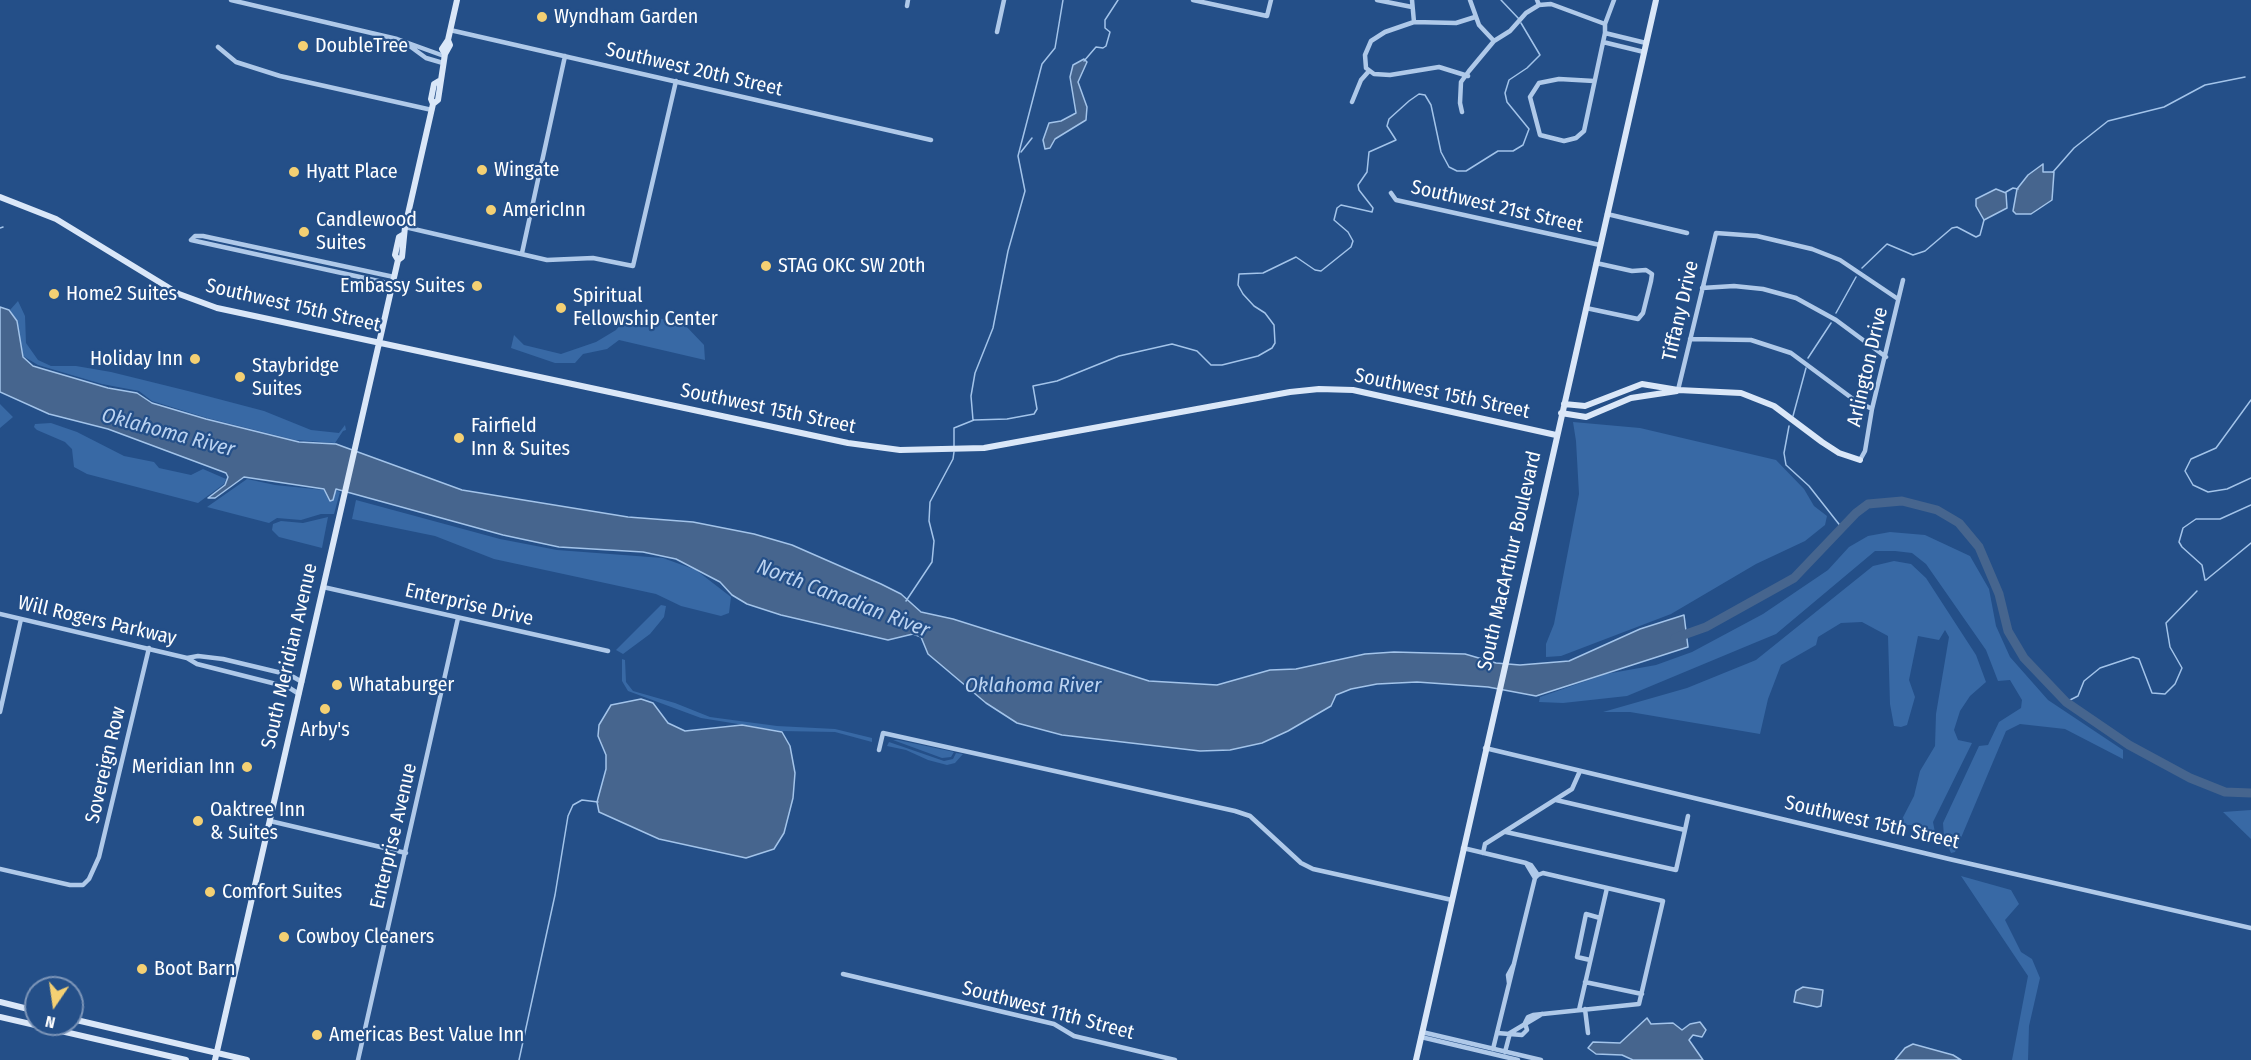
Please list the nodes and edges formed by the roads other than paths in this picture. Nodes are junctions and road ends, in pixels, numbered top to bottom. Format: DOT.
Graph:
graph roads {
  1 [pos="231,0"];
  2 [pos="457,0"];
  3 [pos="1004,0"];
  4 [pos="1193,0"];
  5 [pos="1271,0"];
  6 [pos="1377,0"];
  7 [pos="1413,0"];
  8 [pos="1470,0"];
  9 [pos="1614,0"];
  10 [pos="1656,0"];
  11 [pos="1538,2"];
  12 [pos="1412,7"];
  13 [pos="1475,17"];
  14 [pos="1414,22"];
  15 [pos="1605,24"];
  16 [pos="450,30"];
  17 [pos="997,32"];
  18 [pos="1605,33"];
  19 [pos="1494,41"];
  20 [pos="1603,42"];
  21 [pos="1646,43"];
  22 [pos="218,47"];
  23 [pos="1644,52"];
  24 [pos="565,57"];
  25 [pos="444,58"];
  26 [pos="1369,72"];
  27 [pos="1468,76"];
  28 [pos="676,81"];
  29 [pos="1594,81"];
  30 [pos="1352,102"];
  31 [pos="433,107"];
  32 [pos="1462,112"];
  33 [pos="931,140"];
  34 [pos="1391,193"];
  35 [pos="0,197"];
  36 [pos="1607,214"];
  37 [pos="404,231"];
  38 [pos="1687,233"];
  39 [pos="1600,245"];
  40 [pos="264,249"];
  41 [pos="522,254"];
  42 [pos="263,256"];
  43 [pos="1596,263"];
  44 [pos="332,264"];
  45 [pos="358,269"];
  46 [pos="330,271"];
  47 [pos="356,277"];
  48 [pos="1903,280"];
  49 [pos="393,281"];
  50 [pos="1702,288"];
  51 [pos="1899,299"];
  52 [pos="1586,308"];
  53 [pos="1689,339"];
  54 [pos="379,343"];
  55 [pos="1886,357"];
  56 [pos="1678,390"];
  57 [pos="1606,399"];
  58 [pos="1563,404"];
  59 [pos="1610,408"];
  60 [pos="1872,409"];
  61 [pos="1561,413"];
  62 [pos="1556,435"];
  63 [pos="1860,460"];
  64 [pos="323,587"];
  65 [pos="0,614"];
  66 [pos="458,618"];
  67 [pos="21,619"];
  68 [pos="149,648"];
  69 [pos="608,651"];
  70 [pos="187,658"];
  71 [pos="231,661"];
  72 [pos="250,666"];
  73 [pos="228,673"];
  74 [pos="247,678"];
  75 [pos="302,682"];
  76 [pos="299,694"];
  77 [pos="0,712"];
  78 [pos="1485,748"];
  79 [pos="879,750"];
  80 [pos="1580,771"];
  81 [pos="1556,800"];
  82 [pos="1688,816"];
  83 [pos="270,820"];
  84 [pos="1685,830"];
  85 [pos="1506,832"];
  86 [pos="1463,848"];
  87 [pos="406,853"];
  88 [pos="1483,853"];
  89 [pos="0,869"];
  90 [pos="1536,877"];
  91 [pos="1608,888"];
  92 [pos="1452,900"];
  93 [pos="1600,918"];
  94 [pos="2251,928"];
  95 [pos="1590,960"];
  96 [pos="843,975"];
  97 [pos="1585,982"];
  98 [pos="1642,994"];
  99 [pos="0,1002"];
  100 [pos="24,1008"];
  101 [pos="1585,1009"];
  102 [pos="1579,1010"];
  103 [pos="0,1017"];
  104 [pos="84,1022"];
  105 [pos="1525,1023"];
  106 [pos="1497,1033"];
  107 [pos="1588,1033"];
  108 [pos="1421,1035"];
  109 [pos="1509,1036"];
  110 [pos="180,1044"];
  111 [pos="1493,1049"];
  112 [pos="216,1056"];
  113 [pos="1507,1056"];
  114 [pos="177,1058"];
  115 [pos="186,1060"];
  116 [pos="247,1060"];
  117 [pos="358,1060"];
  118 [pos="1175,1060"];
  119 [pos="1416,1060"];
  120 [pos="1518,1060"];
  121 [pos="1541,1060"];
  1 -- 25 [label="street"];
  2 -- 16 [label="main road, South Meridian Avenue"];
  3 -- 17 [label="street"];
  4 -- 5 [label="street"];
  6 -- 12 [label="street"];
  7 -- 12 [label="street"];
  8 -- 13 [label="street"];
  9 -- 15 [label="street"];
  10 -- 21 [label="main road, South MacArthur Boulevard"];
  11 -- 15 [label="street"];
  11 -- 19 [label="street"];
  12 -- 14 [label="street"];
  13 -- 14 [label="street"];
  13 -- 19 [label="street"];
  14 -- 26 [label="street"];
  15 -- 18 [label="street"];
  16 -- 24 [label="street, Southwest 20th Street"];
  16 -- 25 [label="main road, South Meridian Avenue"];
  18 -- 20 [label="street"];
  18 -- 21 [label="street"];
  19 -- 27 [label="street"];
  20 -- 23 [label="street"];
  20 -- 29 [label="street"];
  21 -- 23 [label="main road, South MacArthur Boulevard"];
  22 -- 31 [label="street"];
  23 -- 36 [label="main road, South MacArthur Boulevard"];
  24 -- 28 [label="street, Southwest 20th Street"];
  24 -- 41 [label="street"];
  25 -- 31 [label="main road, South Meridian Avenue"];
  26 -- 27 [label="street"];
  26 -- 30 [label="street"];
  27 -- 32 [label="street"];
  28 -- 33 [label="street, Southwest 20th Street"];
  28 -- 41 [label="street"];
  29 -- 29 [label="street"];
  31 -- 37 [label="main road, South Meridian Avenue"];
  34 -- 39 [label="street, Southwest 21st Street"];
  35 -- 54 [label="main road, Southwest 15th Street"];
  36 -- 38 [label="street"];
  36 -- 39 [label="main road, South MacArthur Boulevard"];
  37 -- 41 [label="street"];
  37 -- 49 [label="main road, South Meridian Avenue"];
  39 -- 43 [label="main road, South MacArthur Boulevard"];
  40 -- 42 [label="street"];
  40 -- 42 [label="street"];
  40 -- 44 [label="street"];
  42 -- 46 [label="street"];
  43 -- 52 [label="main road, South MacArthur Boulevard"];
  43 -- 52 [label="street, Southwest 21st Street"];
  44 -- 45 [label="street"];
  44 -- 46 [label="street"];
  45 -- 47 [label="street"];
  45 -- 49 [label="street"];
  46 -- 47 [label="street"];
  47 -- 49 [label="street"];
  48 -- 51 [label="street, Arlington Drive"];
  49 -- 54 [label="main road, South Meridian Avenue"];
  50 -- 51 [label="street, Tiffany Drive"];
  50 -- 53 [label="street, Tiffany Drive"];
  50 -- 55 [label="street"];
  51 -- 55 [label="street, Arlington Drive"];
  52 -- 58 [label="main road, South MacArthur Boulevard"];
  53 -- 56 [label="street, Tiffany Drive"];
  53 -- 60 [label="street"];
  54 -- 62 [label="main road, Southwest 15th Street"];
  54 -- 64 [label="main road, South Meridian Avenue"];
  55 -- 60 [label="street, Arlington Drive"];
  56 -- 57 [label="main road"];
  56 -- 59 [label="main road"];
  56 -- 63 [label="main road"];
  57 -- 58 [label="main road"];
  57 -- 59 [label="main road"];
  58 -- 61 [label="main road, South MacArthur Boulevard"];
  59 -- 61 [label="main road"];
  60 -- 63 [label="street, Arlington Drive"];
  61 -- 62 [label="main road, South MacArthur Boulevard"];
  62 -- 78 [label="main road, South MacArthur Boulevard"];
  64 -- 66 [label="street, Enterprise Drive"];
  64 -- 75 [label="main road, South Meridian Avenue"];
  65 -- 67 [label="street, Will Rogers Parkway"];
  66 -- 69 [label="street, Enterprise Drive"];
  66 -- 87 [label="street, Enterprise Avenue"];
  67 -- 68 [label="street, Will Rogers Parkway"];
  67 -- 77 [label="street"];
  68 -- 70 [label="street, Will Rogers Parkway"];
  68 -- 89 [label="street, Sovereign Row"];
  70 -- 71 [label="street, Will Rogers Parkway"];
  70 -- 73 [label="street, Will Rogers Parkway"];
  71 -- 72 [label="street, Will Rogers Parkway"];
  71 -- 73 [label="street"];
  72 -- 74 [label="street"];
  72 -- 75 [label="street, Will Rogers Parkway"];
  73 -- 74 [label="street, Will Rogers Parkway"];
  74 -- 76 [label="street, Will Rogers Parkway"];
  75 -- 76 [label="main road, South Meridian Avenue"];
  76 -- 83 [label="main road, South Meridian Avenue"];
  78 -- 80 [label="street, Southwest 15th Street"];
  78 -- 86 [label="main road, South MacArthur Boulevard"];
  79 -- 92 [label="street"];
  80 -- 81 [label="street"];
  80 -- 94 [label="street, Southwest 15th Street"];
  81 -- 84 [label="street"];
  81 -- 85 [label="street"];
  82 -- 84 [label="street"];
  83 -- 87 [label="street"];
  83 -- 112 [label="main road, South Meridian Avenue"];
  84 -- 85 [label="street"];
  85 -- 88 [label="street"];
  86 -- 88 [label="street"];
  86 -- 92 [label="main road, South MacArthur Boulevard"];
  87 -- 117 [label="street, Enterprise Avenue"];
  88 -- 90 [label="street"];
  90 -- 91 [label="street"];
  90 -- 106 [label="street"];
  91 -- 93 [label="street"];
  91 -- 98 [label="street"];
  92 -- 108 [label="main road, South MacArthur Boulevard"];
  93 -- 95 [label="street"];
  93 -- 95 [label="street"];
  95 -- 97 [label="street"];
  96 -- 118 [label="street, Southwest 11th Street"];
  97 -- 98 [label="street"];
  97 -- 102 [label="street"];
  98 -- 101 [label="street"];
  99 -- 100 [label="main road"];
  101 -- 102 [label="street"];
  101 -- 107 [label="street"];
  102 -- 105 [label="street"];
  103 -- 114 [label="main road"];
  104 -- 110 [label="main road"];
  105 -- 109 [label="street"];
  105 -- 109 [label="street"];
  106 -- 109 [label="street"];
  106 -- 111 [label="street"];
  108 -- 111 [label="street"];
  108 -- 113 [label="street"];
  108 -- 119 [label="main road, South MacArthur Boulevard"];
  109 -- 113 [label="street"];
  110 -- 112 [label="main road"];
  110 -- 114 [label="main road"];
  111 -- 113 [label="street"];
  112 -- 116 [label="main road"];
  113 -- 120 [label="street"];
  113 -- 121 [label="street"];
  114 -- 115 [label="main road"];
}
